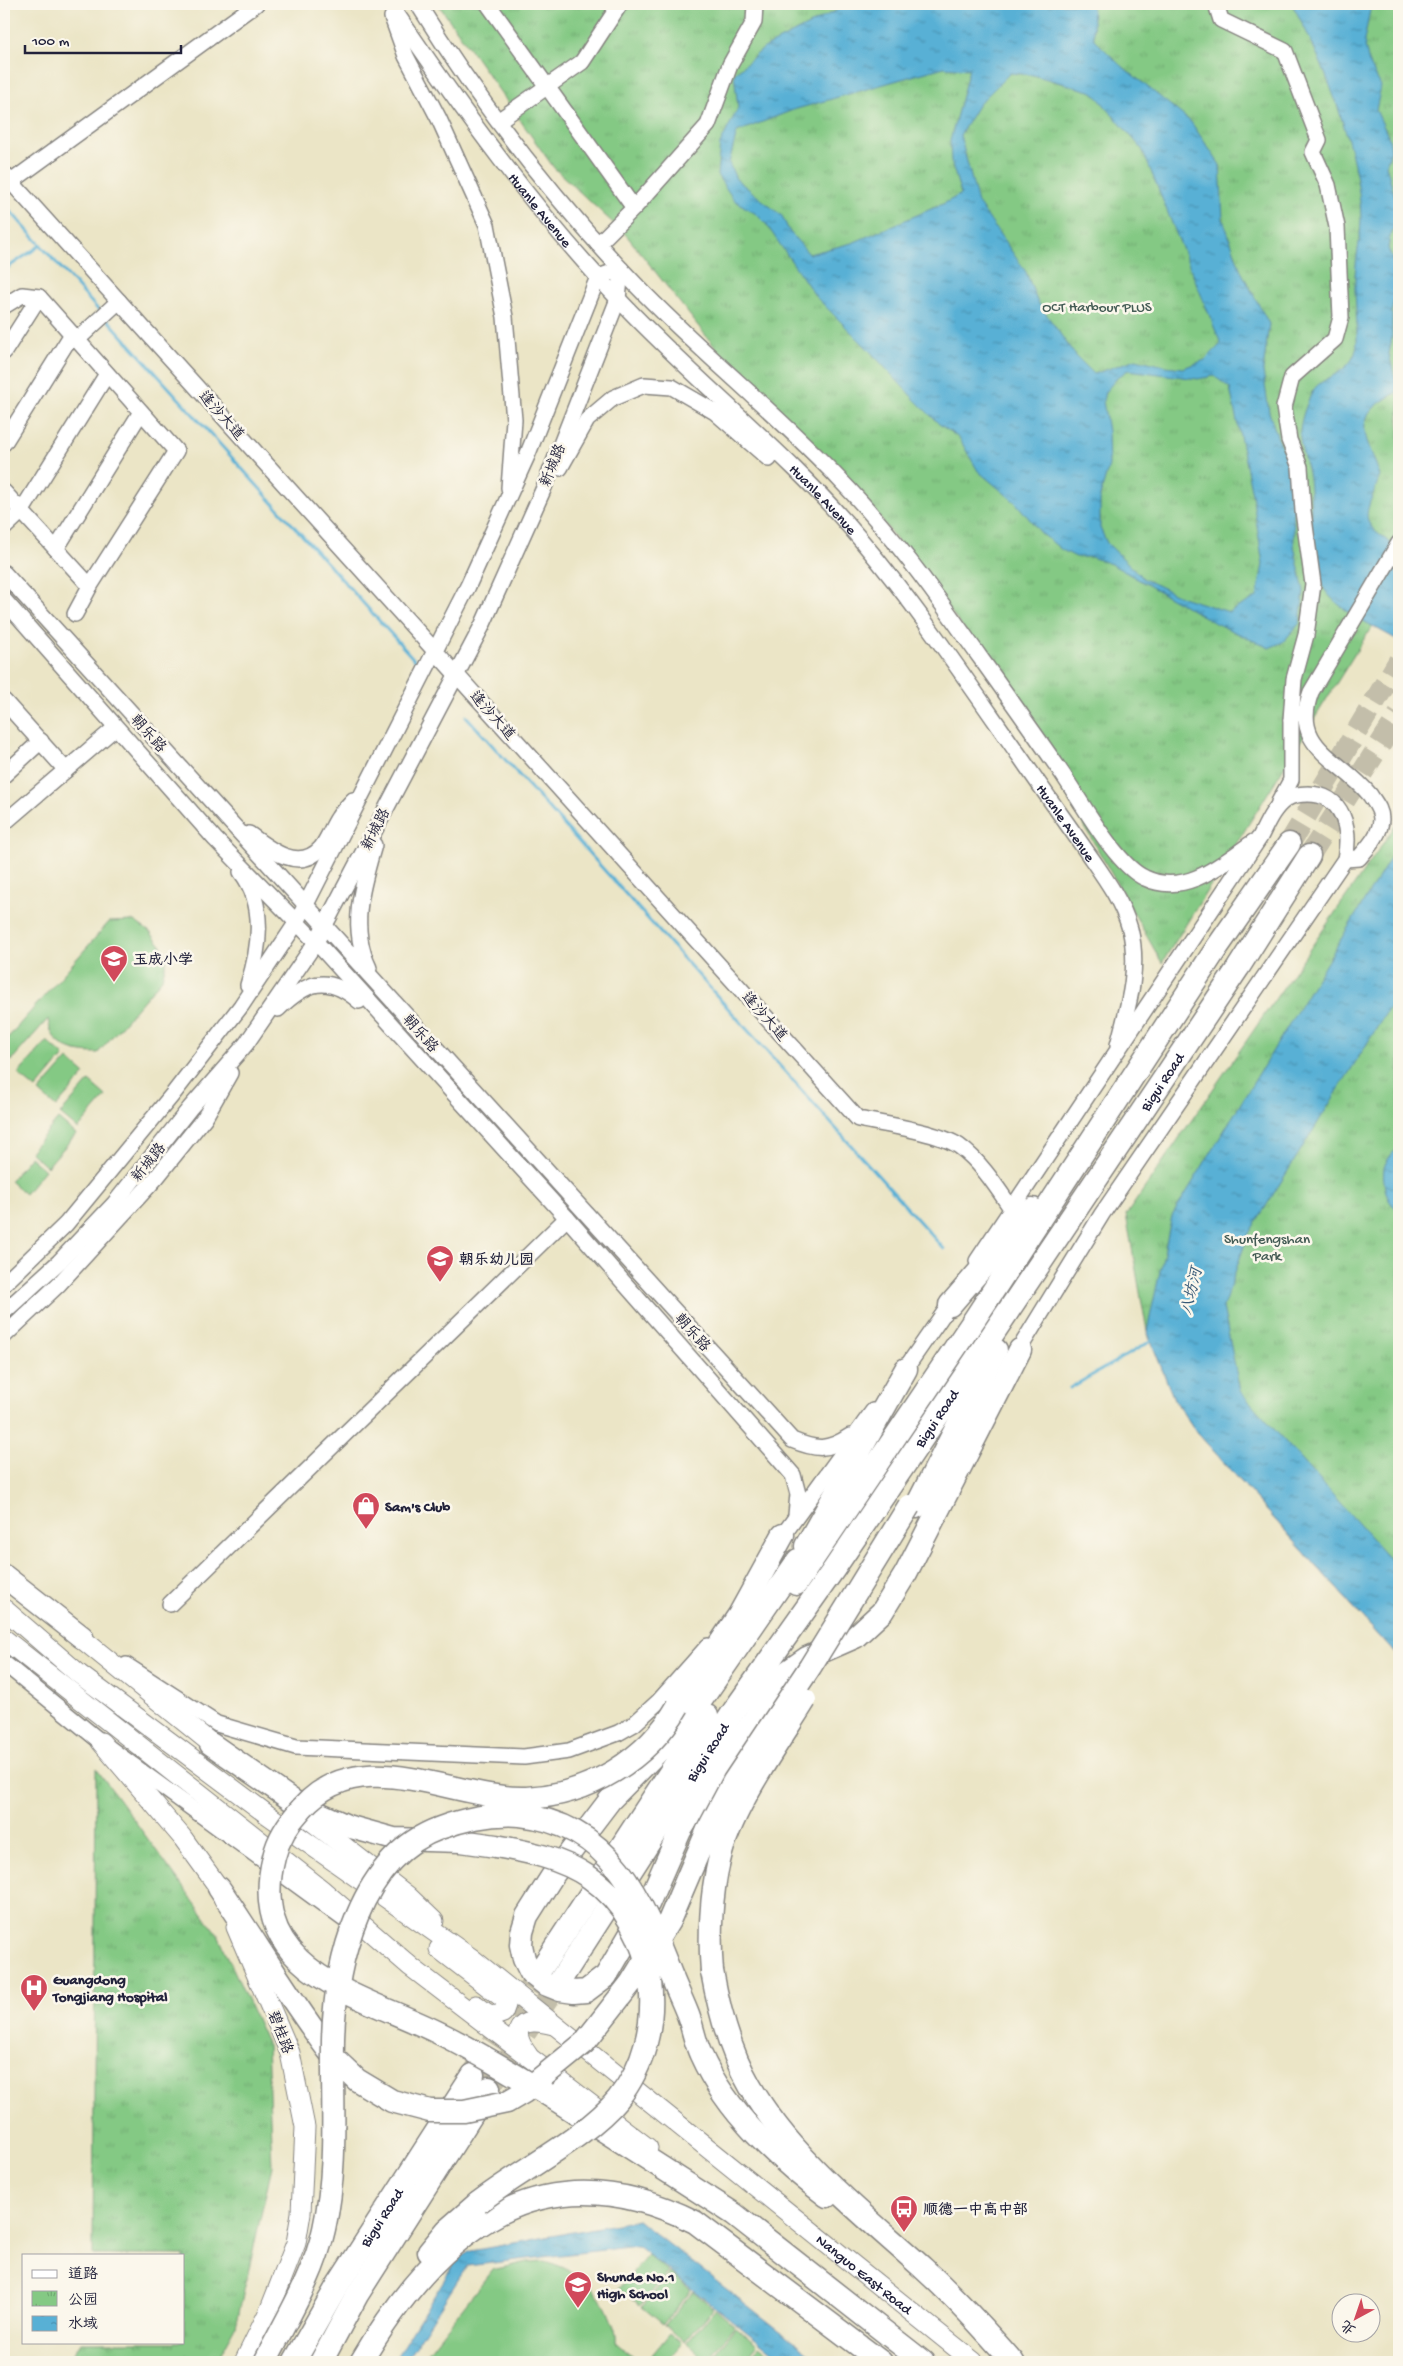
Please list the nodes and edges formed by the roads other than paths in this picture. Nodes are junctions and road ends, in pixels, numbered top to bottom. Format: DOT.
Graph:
graph roads {
  1 [pos="256,4"];
  2 [pos="388,4"];
  3 [pos="418,4"];
  4 [pos="488,4"];
  5 [pos="620,4"];
  6 [pos="755,4"];
  7 [pos="1216,4"];
  8 [pos="548,86"];
  9 [pos="498,121"];
  10 [pos="8,178"];
  11 [pos="557,194"];
  12 [pos="634,208"];
  13 [pos="540,209"];
  14 [pos="598,244"];
  15 [pos="621,269"];
  16 [pos="598,277"];
  17 [pos="39,297"];
  18 [pos="618,299"];
  19 [pos="116,304"];
  20 [pos="4,306"];
  21 [pos="74,337"];
  22 [pos="4,352"];
  23 [pos="708,356"];
  24 [pos="693,373"];
  25 [pos="107,374"];
  26 [pos="551,399"];
  27 [pos="141,412"];
  28 [pos="571,419"];
  29 [pos="4,443"];
  30 [pos="4,492"];
  31 [pos="508,497"];
  32 [pos="21,512"];
  33 [pos="529,521"];
  34 [pos="846,523"];
  35 [pos="4,528"];
  36 [pos="1399,534"];
  37 [pos="1399,543"];
  38 [pos="56,549"];
  39 [pos="4,573"];
  40 [pos="90,586"];
  41 [pos="4,600"];
  42 [pos="75,614"];
  43 [pos="435,650"];
  44 [pos="456,674"];
  45 [pos="1318,675"];
  46 [pos="5,705"];
  47 [pos="1291,720"];
  48 [pos="1028,724"];
  49 [pos="115,728"];
  50 [pos="1008,739"];
  51 [pos="41,742"];
  52 [pos="66,770"];
  53 [pos="4,775"];
  54 [pos="365,788"];
  55 [pos="1275,809"];
  56 [pos="384,812"];
  57 [pos="227,820"];
  58 [pos="4,824"];
  59 [pos="1260,837"];
  60 [pos="215,839"];
  61 [pos="1289,844"];
  62 [pos="1309,856"];
  63 [pos="1345,859"];
  64 [pos="306,906"];
  65 [pos="297,922"];
  66 [pos="324,926"];
  67 [pos="316,942"];
  68 [pos="376,983"];
  69 [pos="241,1006"];
  70 [pos="401,1036"];
  71 [pos="250,1038"];
  72 [pos="1115,1057"];
  73 [pos="1092,1141"];
  74 [pos="1012,1208"];
  75 [pos="568,1218"];
  76 [pos="1040,1262"];
  77 [pos="4,1284"];
  78 [pos="950,1305"];
  79 [pos="4,1312"];
  80 [pos="4,1336"];
  81 [pos="1020,1350"];
  82 [pos="906,1369"];
  83 [pos="767,1413"];
  84 [pos="751,1428"];
  85 [pos="856,1432"];
  86 [pos="952,1436"];
  87 [pos="912,1507"];
  88 [pos="796,1516"];
  89 [pos="783,1535"];
  90 [pos="798,1560"];
  91 [pos="4,1565"];
  92 [pos="4,1576"];
  93 [pos="4,1588"];
  94 [pos="170,1604"];
  95 [pos="4,1609"];
  96 [pos="82,1637"];
  97 [pos="4,1639"];
  98 [pos="752,1649"];
  99 [pos="4,1663"];
  100 [pos="100,1742"];
  101 [pos="211,1744"];
  102 [pos="356,1879"];
  103 [pos="219,1888"];
  104 [pos="321,1889"];
  105 [pos="470,1957"];
  106 [pos="412,1967"];
  107 [pos="554,2025"];
  108 [pos="529,2057"];
  109 [pos="615,2137"];
  110 [pos="486,2209"];
  111 [pos="734,2214"];
  112 [pos="926,2271"];
  113 [pos="244,2362"];
  114 [pos="265,2362"];
  115 [pos="294,2362"];
  116 [pos="321,2362"];
  117 [pos="361,2362"];
  118 [pos="881,2362"];
  119 [pos="889,2362"];
  120 [pos="923,2362"];
  121 [pos="974,2362"];
  122 [pos="1013,2362"];
  1 -- 10 [label="street"];
  2 -- 13 [label="street, Huanle Avenue"];
  2 -- 31 [label="street"];
  3 -- 9 [label="street, Huanle Avenue"];
  4 -- 8 [label="street"];
  5 -- 8 [label="street"];
  6 -- 12 [label="street"];
  7 -- 47 [label="street"];
  8 -- 9 [label="street"];
  8 -- 12 [label="street"];
  9 -- 11 [label="street, Huanle Avenue"];
  10 -- 19 [label="street, 逢沙大道"];
  11 -- 13 [label="street"];
  11 -- 14 [label="street, Huanle Avenue"];
  12 -- 14 [label="street"];
  13 -- 16 [label="street, Huanle Avenue"];
  14 -- 15 [label="street, Huanle Avenue"];
  15 -- 16 [label="street"];
  15 -- 18 [label="street, 新城路"];
  15 -- 23 [label="street, Huanle Avenue"];
  16 -- 18 [label="street, Huanle Avenue"];
  16 -- 26 [label="street, 新城路"];
  17 -- 20 [label="street"];
  17 -- 21 [label="street"];
  17 -- 22 [label="street"];
  18 -- 24 [label="street, Huanle Avenue"];
  18 -- 28 [label="street, 新城路"];
  19 -- 21 [label="street"];
  19 -- 43 [label="street, 逢沙大道"];
  21 -- 25 [label="street"];
  21 -- 29 [label="street"];
  23 -- 24 [label="street"];
  23 -- 48 [label="street, Huanle Avenue"];
  24 -- 34 [label="street, Huanle Avenue"];
  25 -- 27 [label="street"];
  25 -- 32 [label="street"];
  26 -- 28 [label="street"];
  26 -- 31 [label="street, 新城路"];
  27 -- 38 [label="street"];
  27 -- 40 [label="street"];
  28 -- 33 [label="street, 新城路"];
  30 -- 32 [label="street"];
  31 -- 43 [label="street, 新城路"];
  32 -- 35 [label="street"];
  32 -- 38 [label="street"];
  33 -- 34 [label="street"];
  33 -- 44 [label="street, 新城路"];
  34 -- 50 [label="street, Huanle Avenue"];
  36 -- 45 [label="street"];
  37 -- 45 [label="street"];
  38 -- 40 [label="street"];
  39 -- 57 [label="street, 朝乐路"];
  40 -- 42 [label="street"];
  41 -- 49 [label="street, 朝乐路"];
  43 -- 44 [label="street, 逢沙大道"];
  43 -- 54 [label="street, 新城路"];
  44 -- 56 [label="street, 新城路"];
  44 -- 74 [label="street, 逢沙大道"];
  45 -- 47 [label="street"];
  45 -- 63 [label="street"];
  46 -- 51 [label="street"];
  47 -- 55 [label="street"];
  48 -- 50 [label="street"];
  48 -- 59 [label="street, Huanle Avenue"];
  49 -- 52 [label="street"];
  49 -- 60 [label="street, 朝乐路"];
  50 -- 72 [label="street, Huanle Avenue"];
  51 -- 52 [label="street"];
  51 -- 53 [label="street"];
  52 -- 58 [label="street"];
  54 -- 57 [label="street"];
  54 -- 64 [label="street, 新城路"];
  55 -- 59 [label="street"];
  55 -- 63 [label="street"];
  56 -- 66 [label="street, 新城路"];
  56 -- 68 [label="street"];
  57 -- 64 [label="street, 朝乐路"];
  59 -- 72 [label="street"];
  60 -- 65 [label="street, 朝乐路"];
  60 -- 69 [label="street"];
  61 -- 73 [label="highway"];
  62 -- 76 [label="highway, Bigui Road"];
  63 -- 81 [label="street"];
  64 -- 65 [label="street, 新城路"];
  64 -- 66 [label="street, 朝乐路"];
  65 -- 67 [label="street, 朝乐路"];
  65 -- 69 [label="street, 新城路"];
  66 -- 67 [label="street, 新城路"];
  66 -- 68 [label="street, 朝乐路"];
  67 -- 70 [label="street, 朝乐路"];
  67 -- 71 [label="street, 新城路"];
  68 -- 83 [label="street, 朝乐路"];
  69 -- 77 [label="street, 新城路"];
  70 -- 71 [label="street"];
  70 -- 75 [label="street, 朝乐路"];
  71 -- 79 [label="street, 新城路"];
  71 -- 80 [label="street"];
  72 -- 74 [label="street"];
  73 -- 78 [label="highway"];
  73 -- 98 [label="highway"];
  74 -- 78 [label="street"];
  75 -- 84 [label="street, 朝乐路"];
  75 -- 94 [label="street"];
  76 -- 86 [label="highway"];
  76 -- 98 [label="highway, Bigui Road"];
  78 -- 82 [label="street"];
  81 -- 86 [label="street"];
  81 -- 90 [label="highway"];
  82 -- 85 [label="street"];
  82 -- 90 [label="highway"];
  83 -- 84 [label="street"];
  83 -- 85 [label="street, 朝乐路"];
  84 -- 88 [label="street, 朝乐路"];
  85 -- 88 [label="street"];
  86 -- 87 [label="highway"];
  87 -- 103 [label="highway, bridge"];
  87 -- 112 [label="highway, bridge"];
  88 -- 89 [label="street"];
  89 -- 96 [label="street"];
  89 -- 109 [label="highway, bridge"];
  90 -- 98 [label="highway"];
  91 -- 96 [label="street"];
  92 -- 96 [label="highway"];
  93 -- 96 [label="main road"];
  95 -- 102 [label="main road"];
  96 -- 101 [label="main road"];
  97 -- 104 [label="main road"];
  99 -- 100 [label="street"];
  100 -- 103 [label="main road, 碧桂路"];
  100 -- 106 [label="street"];
  101 -- 105 [label="main road"];
  101 -- 110 [label="highway, bridge"];
  102 -- 104 [label="main road"];
  102 -- 105 [label="main road"];
  103 -- 113 [label="main road, 碧桂路"];
  104 -- 106 [label="main road"];
  105 -- 107 [label="main road, Nanguo East Road"];
  106 -- 108 [label="main road"];
  107 -- 108 [label="main road"];
  107 -- 121 [label="main road, Nanguo East Road"];
  108 -- 111 [label="main road"];
  109 -- 111 [label="highway, Nanguo East Road"];
  109 -- 119 [label="highway"];
  110 -- 117 [label="highway"];
  110 -- 118 [label="highway"];
  111 -- 120 [label="highway, Nanguo East Road"];
  112 -- 114 [label="highway, bridge"];
  112 -- 122 [label="highway"];
  115 -- 116 [label="highway, Bigui Road"];
}
